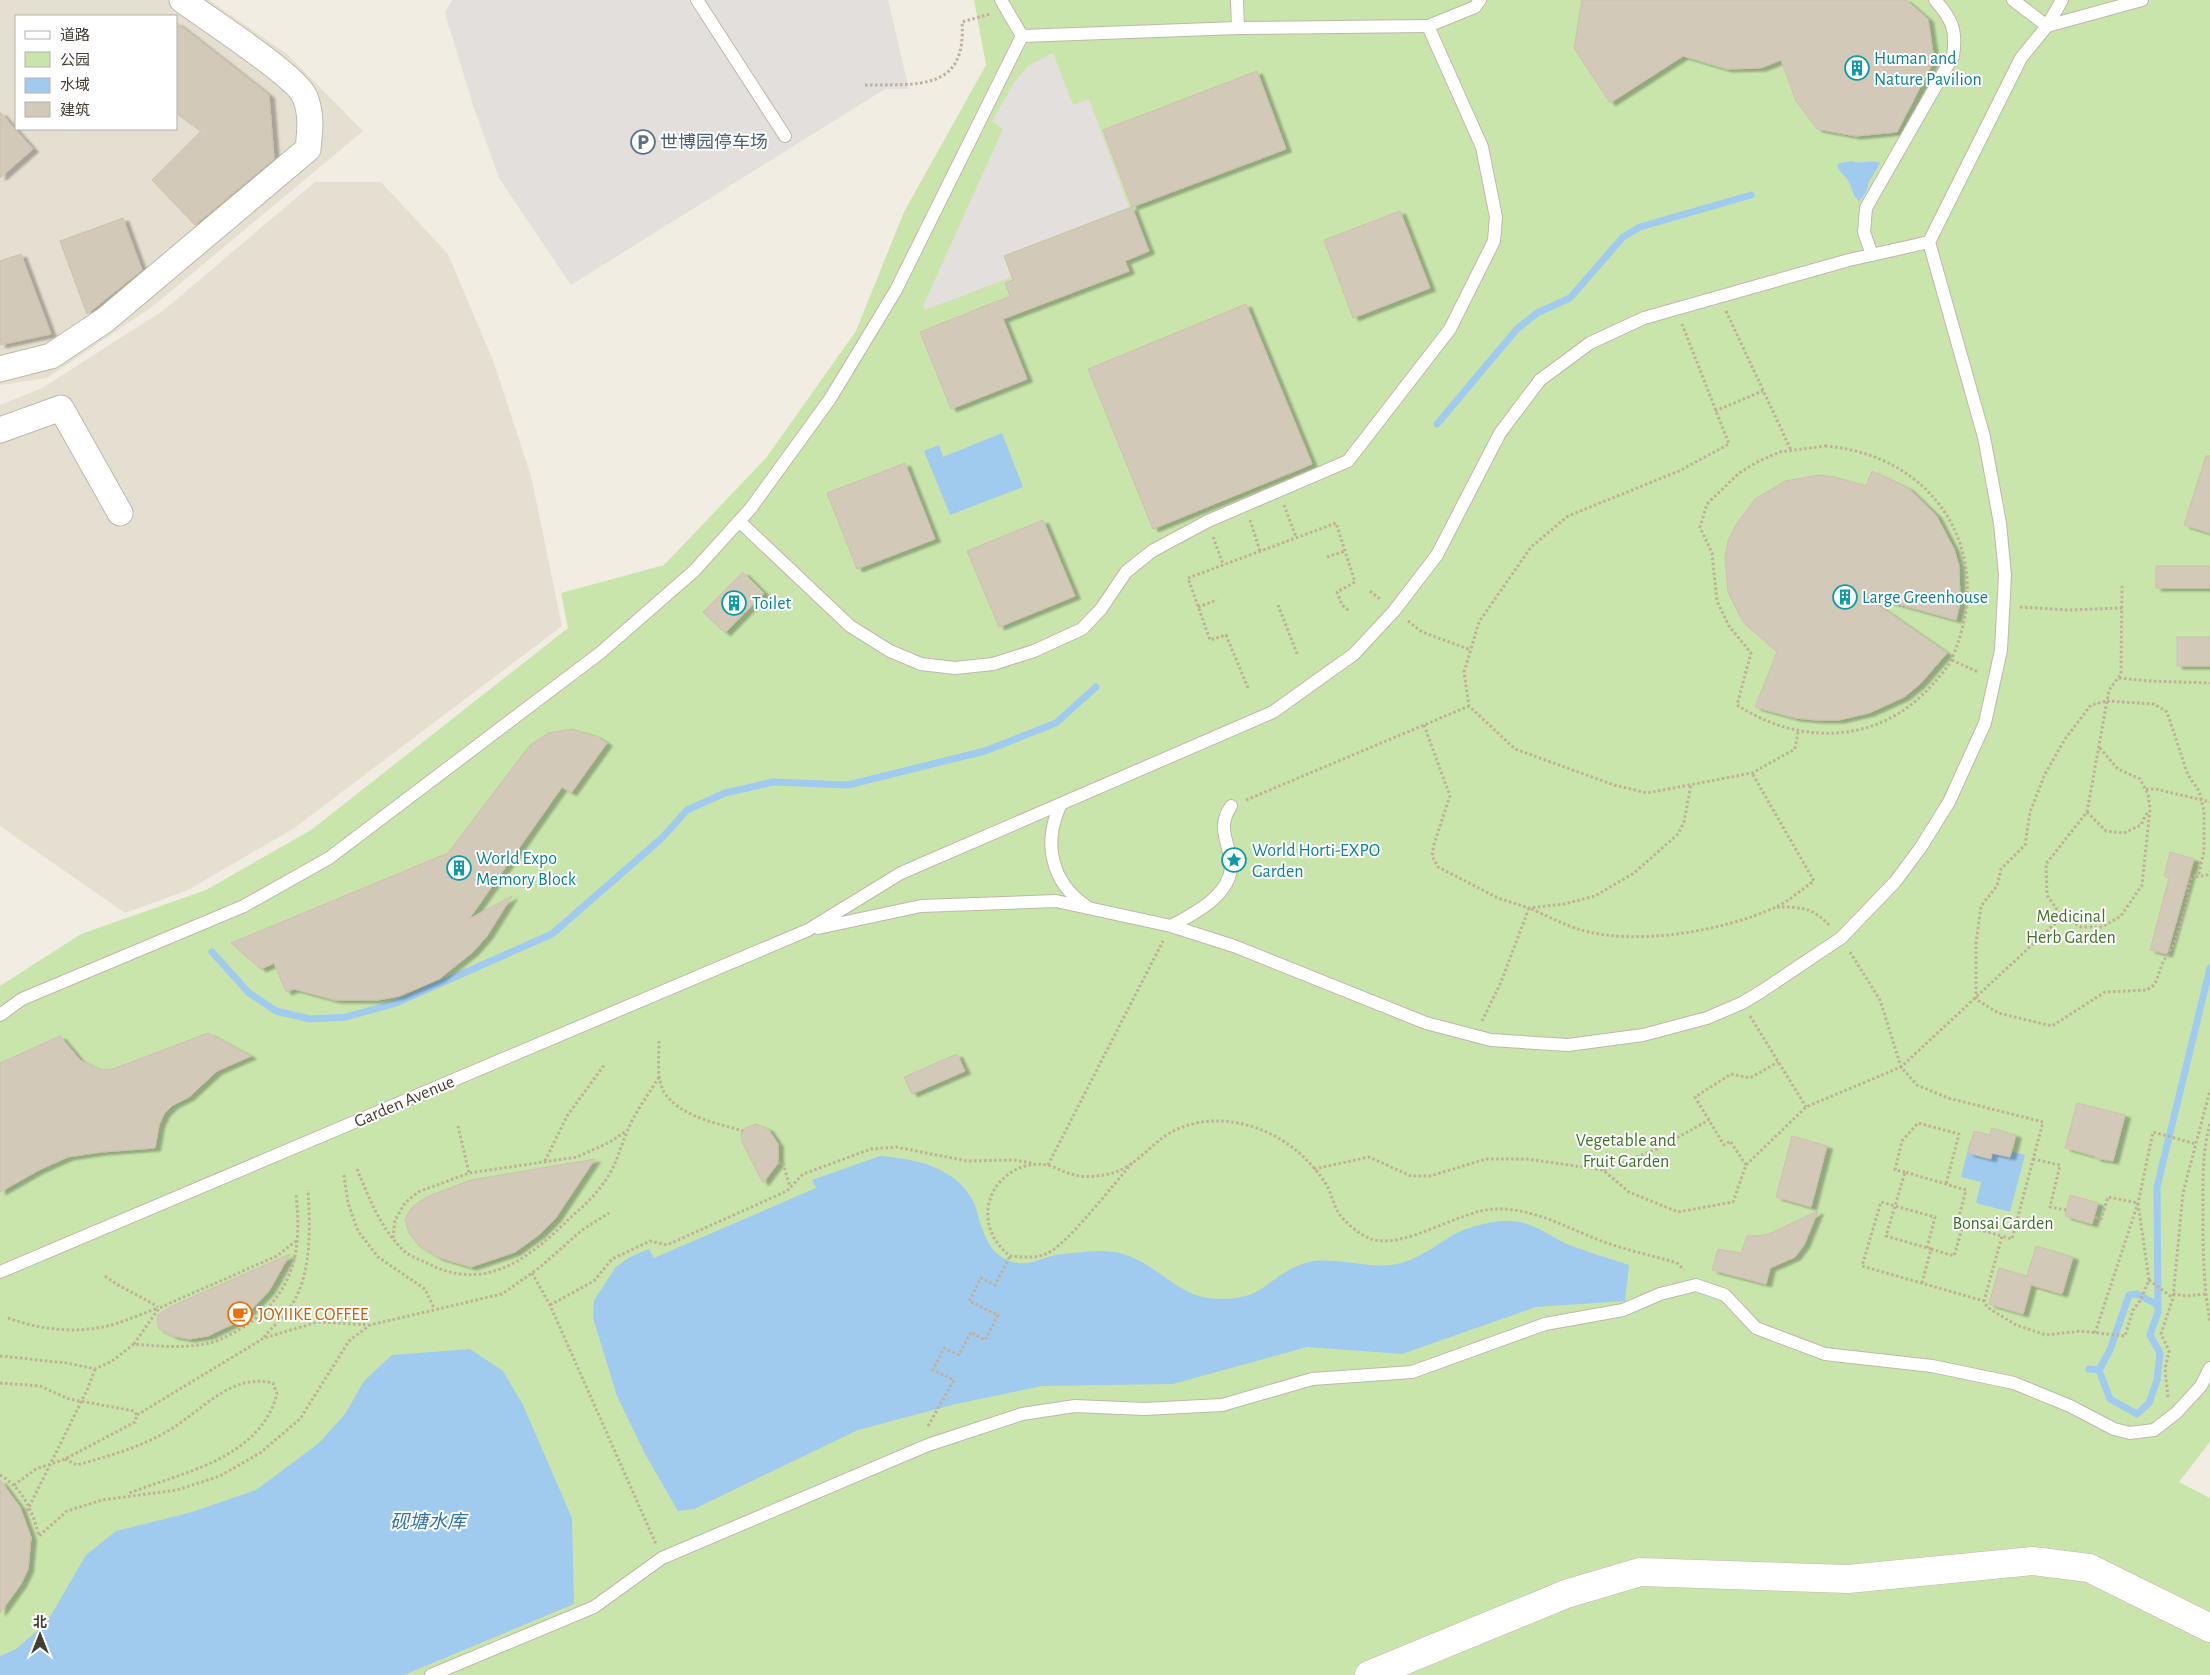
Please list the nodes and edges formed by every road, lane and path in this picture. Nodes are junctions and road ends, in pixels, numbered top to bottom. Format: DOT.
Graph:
graph roads {
  1 [pos="182,0"];
  2 [pos="697,0"];
  3 [pos="1237,0"];
  4 [pos="1480,0"];
  5 [pos="1935,0"];
  6 [pos="2013,0"];
  7 [pos="2062,0"];
  8 [pos="2142,0"];
  9 [pos="1004,4"];
  10 [pos="1428,26"];
  11 [pos="2047,26"];
  12 [pos="1238,28"];
  13 [pos="1022,36"];
  14 [pos="865,85"];
  15 [pos="785,136"];
  16 [pos="1929,242"];
  17 [pos="1872,255"];
  18 [pos="1719,297"];
  19 [pos="1676,309"];
  20 [pos="0,369"];
  21 [pos="1763,391"];
  22 [pos="1715,411"];
  23 [pos="0,430"];
  24 [pos="1791,450"];
  25 [pos="1279,491"];
  26 [pos="1245,505"];
  27 [pos="120,513"];
  28 [pos="739,521"];
  29 [pos="1208,521"];
  30 [pos="1296,537"];
  31 [pos="1260,550"];
  32 [pos="1345,550"];
  33 [pos="1327,557"];
  34 [pos="1223,564"];
  35 [pos="2122,586"];
  36 [pos="1370,591"];
  37 [pos="1217,600"];
  38 [pos="1278,604"];
  39 [pos="2004,607"];
  40 [pos="1198,608"];
  41 [pos="2122,608"];
  42 [pos="1394,611"];
  43 [pos="1350,612"];
  44 [pos="1471,650"];
  45 [pos="1298,656"];
  46 [pos="1952,660"];
  47 [pos="2118,678"];
  48 [pos="1995,680"];
  49 [pos="2210,683"];
  50 [pos="1248,688"];
  51 [pos="2106,701"];
  52 [pos="1468,706"];
  53 [pos="1424,725"];
  54 [pos="1798,732"];
  55 [pos="2098,746"];
  56 [pos="1752,773"];
  57 [pos="1691,784"];
  58 [pos="2146,789"];
  59 [pos="2201,800"];
  60 [pos="2210,802"];
  61 [pos="1060,806"];
  62 [pos="1231,806"];
  63 [pos="2150,809"];
  64 [pos="2087,812"];
  65 [pos="2210,872"];
  66 [pos="2195,877"];
  67 [pos="1777,906"];
  68 [pos="1090,908"];
  69 [pos="1530,908"];
  70 [pos="2062,917"];
  71 [pos="1171,926"];
  72 [pos="808,930"];
  73 [pos="1841,938"];
  74 [pos="1976,999"];
  75 [pos="1742,1003"];
  76 [pos="0,1016"];
  77 [pos="1475,1036"];
  78 [pos="659,1041"];
  79 [pos="1778,1062"];
  80 [pos="605,1064"];
  81 [pos="1902,1067"];
  82 [pos="660,1077"];
  83 [pos="2210,1090"];
  84 [pos="1806,1107"];
  85 [pos="1709,1120"];
  86 [pos="2210,1124"];
  87 [pos="458,1126"];
  88 [pos="627,1131"];
  89 [pos="743,1131"];
  90 [pos="2196,1144"];
  91 [pos="2033,1159"];
  92 [pos="544,1162"];
  93 [pos="778,1163"];
  94 [pos="1036,1164"];
  95 [pos="1132,1164"];
  96 [pos="1048,1165"];
  97 [pos="1746,1165"];
  98 [pos="357,1169"];
  99 [pos="1314,1169"];
  100 [pos="1603,1170"];
  101 [pos="1905,1172"];
  102 [pos="344,1174"];
  103 [pos="469,1174"];
  104 [pos="1946,1184"];
  105 [pos="790,1188"];
  106 [pos="308,1190"];
  107 [pos="296,1195"];
  108 [pos="2138,1203"];
  109 [pos="1895,1206"];
  110 [pos="2066,1210"];
  111 [pos="609,1213"];
  112 [pos="2094,1217"];
  113 [pos="1963,1225"];
  114 [pos="2002,1236"];
  115 [pos="393,1238"];
  116 [pos="298,1239"];
  117 [pos="1927,1248"];
  118 [pos="1932,1249"];
  119 [pos="1010,1256"];
  120 [pos="0,1272"];
  121 [pos="532,1273"];
  122 [pos="105,1276"];
  123 [pos="2149,1280"];
  124 [pos="1922,1283"];
  125 [pos="1696,1286"];
  126 [pos="2205,1294"];
  127 [pos="2173,1296"];
  128 [pos="1984,1301"];
  129 [pos="550,1305"];
  130 [pos="159,1308"];
  131 [pos="434,1308"];
  132 [pos="8,1318"];
  133 [pos="2210,1321"];
  134 [pos="370,1325"];
  135 [pos="2095,1333"];
  136 [pos="264,1338"];
  137 [pos="134,1344"];
  138 [pos="0,1356"];
  139 [pos="2210,1368"];
  140 [pos="94,1369"];
  141 [pos="0,1383"];
  142 [pos="137,1415"];
  143 [pos="2170,1417"];
  144 [pos="926,1428"];
  145 [pos="65,1459"];
  146 [pos="0,1474"];
  147 [pos="14,1486"];
  148 [pos="122,1496"];
  149 [pos="27,1511"];
  150 [pos="662,1558"];
  151 [pos="2210,1628"];
  152 [pos="431,1675"];
  153 [pos="1369,1675"];
  1 -- 20 [label="street"];
  2 -- 15 [label="lane"];
  3 -- 12 [label="lane"];
  4 -- 10 [label="lane"];
  5 -- 17 [label="lane"];
  6 -- 11 [label="lane"];
  7 -- 11 [label="lane"];
  8 -- 11 [label="lane"];
  9 -- 13 [label="lane"];
  9 -- 14 [label="path"];
  10 -- 12 [label="lane"];
  10 -- 25 [label="lane"];
  11 -- 16 [label="lane"];
  12 -- 13 [label="lane"];
  13 -- 28 [label="lane"];
  16 -- 17 [label="lane"];
  16 -- 39 [label="lane"];
  17 -- 18 [label="lane"];
  18 -- 19 [label="lane"];
  18 -- 21 [label="path"];
  19 -- 22 [label="path"];
  19 -- 42 [label="lane"];
  21 -- 22 [label="path"];
  21 -- 24 [label="path"];
  22 -- 44 [label="path"];
  23 -- 27 [label="street"];
  24 -- 46 [label="path"];
  24 -- 54 [label="path"];
  25 -- 26 [label="lane"];
  25 -- 30 [label="path"];
  26 -- 29 [label="lane"];
  26 -- 31 [label="path"];
  28 -- 29 [label="lane"];
  28 -- 76 [label="lane"];
  29 -- 34 [label="path"];
  30 -- 31 [label="path"];
  30 -- 32 [label="path"];
  31 -- 34 [label="path"];
  32 -- 33 [label="path"];
  32 -- 43 [label="path"];
  34 -- 40 [label="path"];
  35 -- 41 [label="path"];
  36 -- 42 [label="path"];
  37 -- 40 [label="path"];
  38 -- 45 [label="path"];
  39 -- 41 [label="path"];
  39 -- 48 [label="lane"];
  40 -- 50 [label="path"];
  41 -- 47 [label="path"];
  42 -- 44 [label="path"];
  42 -- 61 [label="lane"];
  44 -- 52 [label="path"];
  46 -- 48 [label="path"];
  46 -- 54 [label="path"];
  47 -- 49 [label="path"];
  47 -- 51 [label="path"];
  48 -- 73 [label="lane"];
  51 -- 55 [label="path"];
  51 -- 59 [label="path"];
  51 -- 74 [label="path"];
  52 -- 53 [label="path"];
  52 -- 57 [label="path"];
  53 -- 62 [label="path"];
  53 -- 69 [label="path"];
  54 -- 56 [label="path"];
  55 -- 58 [label="path"];
  55 -- 64 [label="path"];
  56 -- 57 [label="path"];
  56 -- 67 [label="path"];
  57 -- 69 [label="path"];
  58 -- 59 [label="path"];
  58 -- 63 [label="path"];
  59 -- 60 [label="path"];
  59 -- 66 [label="path"];
  61 -- 68 [label="lane"];
  61 -- 72 [label="lane"];
  62 -- 71 [label="lane"];
  63 -- 64 [label="path"];
  63 -- 70 [label="path"];
  64 -- 70 [label="path"];
  65 -- 66 [label="path"];
  66 -- 74 [label="path"];
  67 -- 69 [label="path"];
  67 -- 73 [label="path"];
  68 -- 71 [label="lane"];
  68 -- 72 [label="lane"];
  69 -- 77 [label="path"];
  70 -- 74 [label="path"];
  71 -- 77 [label="lane"];
  71 -- 96 [label="path"];
  72 -- 120 [label="lane, Garden Avenue"];
  73 -- 75 [label="lane"];
  73 -- 81 [label="path"];
  74 -- 81 [label="path"];
  75 -- 77 [label="lane"];
  75 -- 79 [label="path"];
  78 -- 82 [label="path"];
  79 -- 84 [label="path"];
  79 -- 85 [label="path"];
  80 -- 92 [label="path"];
  81 -- 84 [label="path"];
  81 -- 91 [label="path"];
  82 -- 88 [label="path"];
  82 -- 89 [label="path"];
  83 -- 90 [label="path"];
  84 -- 97 [label="path"];
  85 -- 97 [label="path"];
  85 -- 100 [label="path"];
  86 -- 126 [label="path"];
  87 -- 103 [label="path"];
  88 -- 92 [label="path"];
  88 -- 115 [label="path"];
  90 -- 108 [label="path"];
  90 -- 127 [label="path"];
  91 -- 110 [label="path"];
  91 -- 114 [label="path"];
  92 -- 103 [label="path"];
  93 -- 105 [label="path"];
  94 -- 96 [label="path"];
  94 -- 105 [label="path"];
  94 -- 119 [label="path"];
  95 -- 96 [label="path"];
  95 -- 99 [label="path"];
  95 -- 119 [label="path"];
  97 -- 100 [label="path"];
  98 -- 115 [label="path"];
  99 -- 100 [label="path"];
  99 -- 125 [label="path"];
  101 -- 104 [label="path"];
  101 -- 104 [label="path"];
  101 -- 109 [label="path"];
  102 -- 131 [label="path"];
  103 -- 115 [label="path"];
  104 -- 113 [label="path"];
  105 -- 129 [label="path"];
  106 -- 136 [label="path"];
  107 -- 116 [label="path"];
  108 -- 112 [label="path"];
  108 -- 123 [label="path"];
  108 -- 135 [label="path"];
  109 -- 117 [label="path"];
  109 -- 117 [label="path"];
  109 -- 124 [label="path"];
  111 -- 121 [label="path"];
  113 -- 114 [label="path"];
  113 -- 118 [label="path"];
  114 -- 128 [label="path"];
  116 -- 130 [label="path"];
  116 -- 137 [label="path"];
  117 -- 118 [label="path"];
  118 -- 124 [label="path"];
  119 -- 144 [label="path"];
  121 -- 129 [label="path"];
  121 -- 131 [label="path"];
  122 -- 130 [label="path"];
  123 -- 127 [label="path"];
  123 -- 135 [label="path"];
  124 -- 128 [label="path"];
  125 -- 143 [label="lane"];
  125 -- 150 [label="lane"];
  126 -- 127 [label="path"];
  126 -- 133 [label="path"];
  127 -- 143 [label="path"];
  128 -- 135 [label="path"];
  129 -- 150 [label="path"];
  130 -- 132 [label="path"];
  130 -- 137 [label="path"];
  131 -- 134 [label="path"];
  134 -- 136 [label="path"];
  134 -- 148 [label="path"];
  136 -- 142 [label="path"];
  137 -- 140 [label="path"];
  138 -- 140 [label="path"];
  139 -- 143 [label="lane"];
  140 -- 149 [label="path, bridge"];
  141 -- 142 [label="path"];
  142 -- 145 [label="path"];
  145 -- 147 [label="path"];
  145 -- 148 [label="path"];
  146 -- 147 [label="path"];
  147 -- 148 [label="path"];
  150 -- 152 [label="lane"];
  151 -- 153 [label="street"];
}
